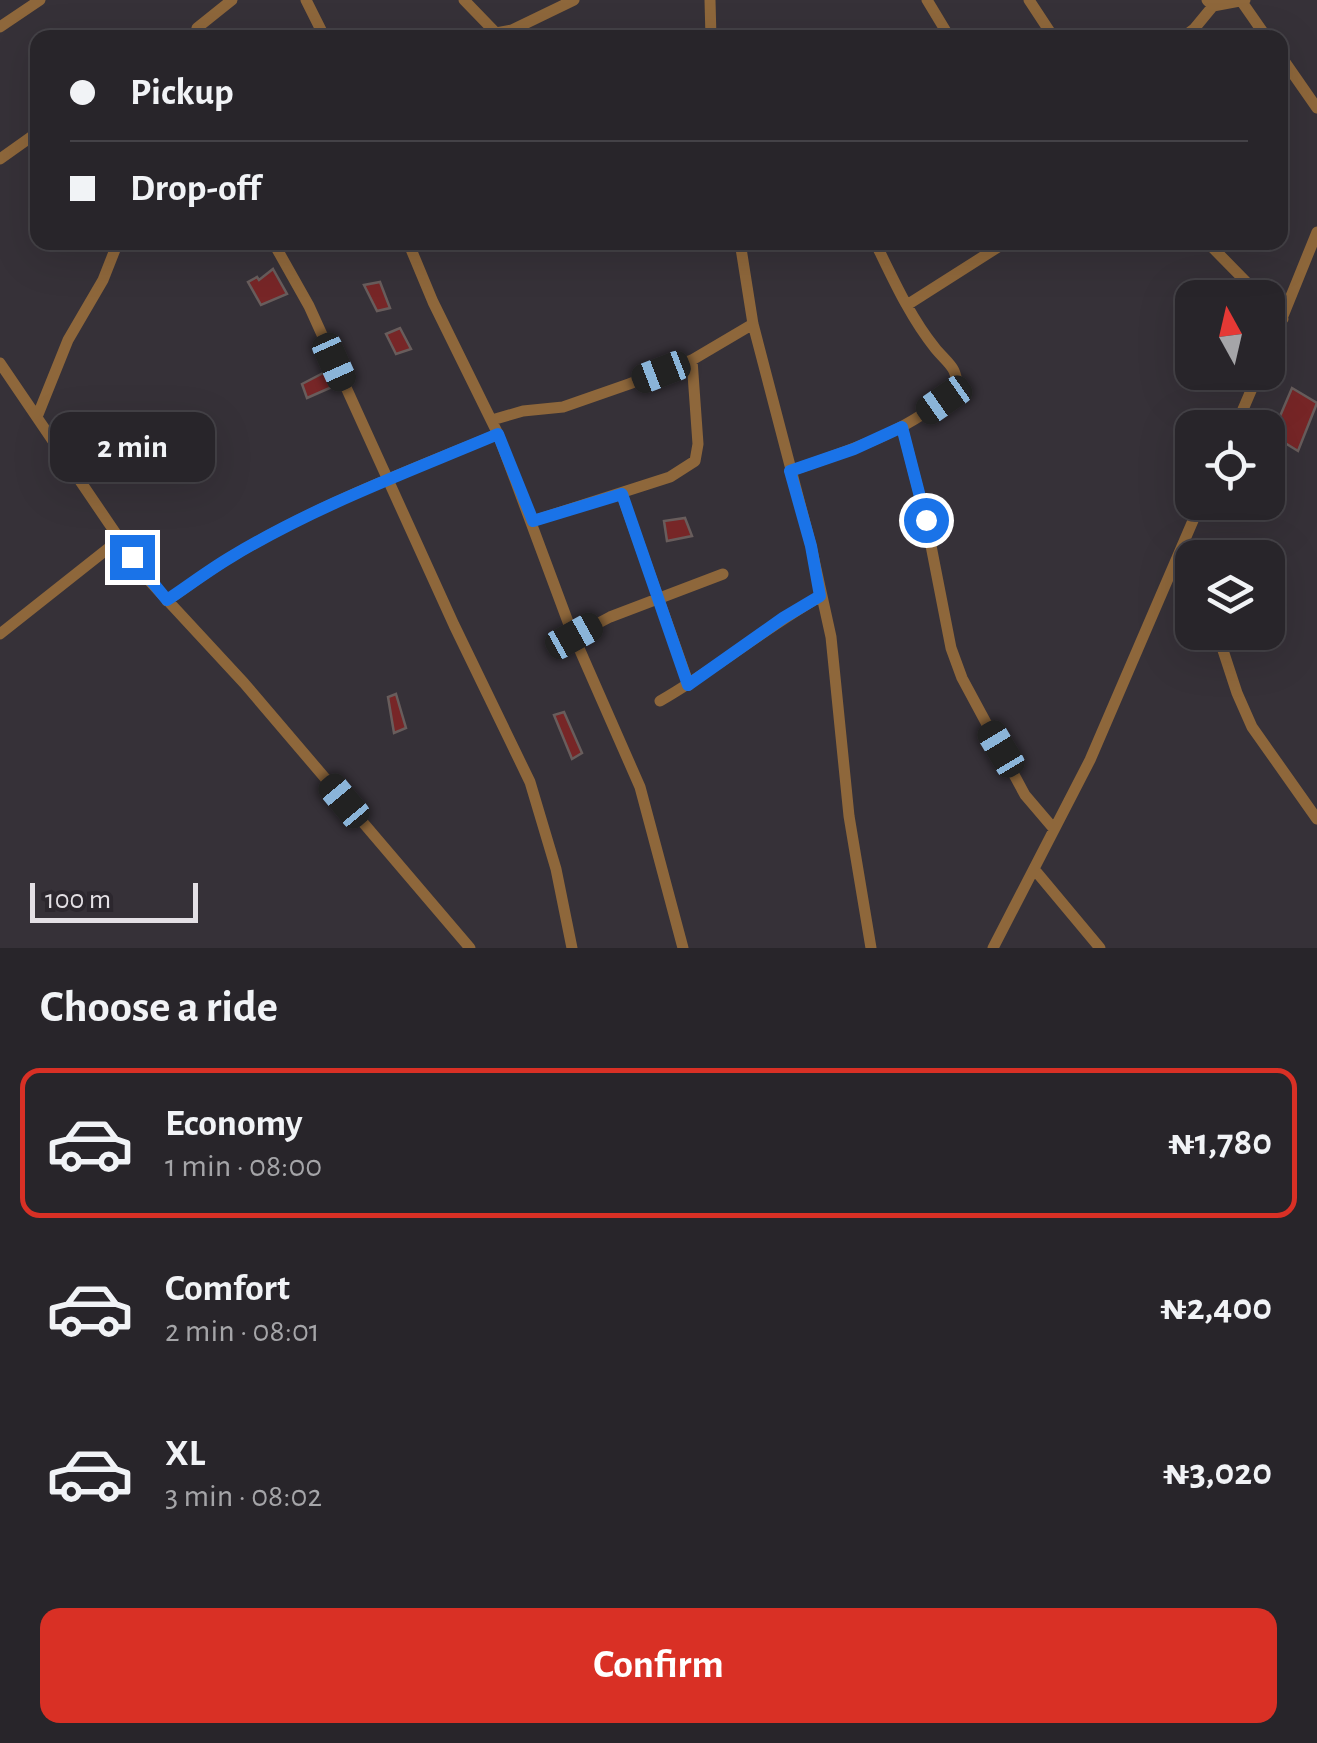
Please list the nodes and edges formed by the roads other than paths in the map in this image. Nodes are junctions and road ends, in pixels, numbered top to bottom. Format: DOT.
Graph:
graph roads {
  1 [pos="40,0"];
  2 [pos="232,0"];
  3 [pos="306,0"];
  4 [pos="464,0"];
  5 [pos="710,0"];
  6 [pos="927,0"];
  7 [pos="1029,0"];
  8 [pos="1244,1"];
  9 [pos="566,2"];
  10 [pos="1210,3"];
  11 [pos="0,27"];
  12 [pos="199,30"];
  13 [pos="321,30"];
  14 [pos="493,30"];
  15 [pos="512,30"];
  16 [pos="711,30"];
  17 [pos="945,30"];
  18 [pos="1049,30"];
  19 [pos="1192,30"];
  20 [pos="1262,30"];
  21 [pos="1288,66"];
  22 [pos="1317,108"];
  23 [pos="30,138"];
  24 [pos="0,159"];
  25 [pos="1317,232"];
  26 [pos="115,250"];
  27 [pos="278,250"];
  28 [pos="411,250"];
  29 [pos="745,250"];
  30 [pos="879,250"];
  31 [pos="993,250"];
  32 [pos="1215,250"];
  33 [pos="1244,280"];
  34 [pos="907,305"];
  35 [pos="1285,314"];
  36 [pos="752,324"];
  37 [pos="692,360"];
  38 [pos="0,363"];
  39 [pos="36,417"];
  40 [pos="492,420"];
  41 [pos="902,427"];
  42 [pos="498,434"];
  43 [pos="790,471"];
  44 [pos="388,478"];
  45 [pos="622,494"];
  46 [pos="1193,520"];
  47 [pos="533,521"];
  48 [pos="120,539"];
  49 [pos="1185,540"];
  50 [pos="1175,563"];
  51 [pos="723,574"];
  52 [pos="820,596"];
  53 [pos="657,597"];
  54 [pos="167,600"];
  55 [pos="0,634"];
  56 [pos="574,636"];
  57 [pos="1223,650"];
  58 [pos="688,685"];
  59 [pos="660,701"];
  60 [pos="1317,819"];
  61 [pos="1054,829"];
  62 [pos="1034,869"];
  63 [pos="470,948"];
  64 [pos="572,948"];
  65 [pos="683,948"];
  66 [pos="871,948"];
  67 [pos="993,948"];
  68 [pos="1100,948"];
  1 -- 11 [label="street"];
  2 -- 12 [label="street"];
  3 -- 13 [label="street"];
  4 -- 14 [label="street"];
  5 -- 16 [label="street"];
  6 -- 17 [label="street"];
  7 -- 18 [label="street"];
  8 -- 10 [label="street"];
  8 -- 20 [label="street"];
  9 -- 15 [label="street"];
  10 -- 19 [label="street"];
  21 -- 22 [label="street"];
  23 -- 24 [label="street"];
  25 -- 35 [label="street"];
  26 -- 39 [label="street"];
  27 -- 44 [label="street"];
  28 -- 40 [label="street"];
  29 -- 36 [label="street"];
  30 -- 34 [label="street"];
  31 -- 34 [label="street"];
  32 -- 33 [label="street"];
  34 -- 41 [label="street"];
  36 -- 37 [label="street"];
  36 -- 43 [label="street"];
  37 -- 40 [label="street"];
  37 -- 45 [label="street"];
  38 -- 39 [label="street"];
  39 -- 48 [label="street"];
  40 -- 42 [label="street"];
  41 -- 43 [label="street"];
  41 -- 61 [label="street"];
  42 -- 44 [label="street"];
  42 -- 47 [label="street"];
  43 -- 52 [label="street"];
  44 -- 54 [label="street"];
  44 -- 64 [label="street"];
  45 -- 47 [label="street"];
  45 -- 53 [label="street"];
  46 -- 49 [label="street"];
  47 -- 56 [label="street"];
  48 -- 54 [label="street"];
  48 -- 55 [label="street"];
  50 -- 61 [label="street"];
  51 -- 53 [label="street"];
  52 -- 58 [label="street"];
  52 -- 66 [label="street"];
  53 -- 56 [label="street"];
  53 -- 58 [label="street"];
  54 -- 63 [label="street"];
  56 -- 65 [label="street"];
  57 -- 60 [label="street"];
  58 -- 59 [label="street"];
  61 -- 62 [label="street"];
  62 -- 67 [label="street"];
  62 -- 68 [label="street"];
}
